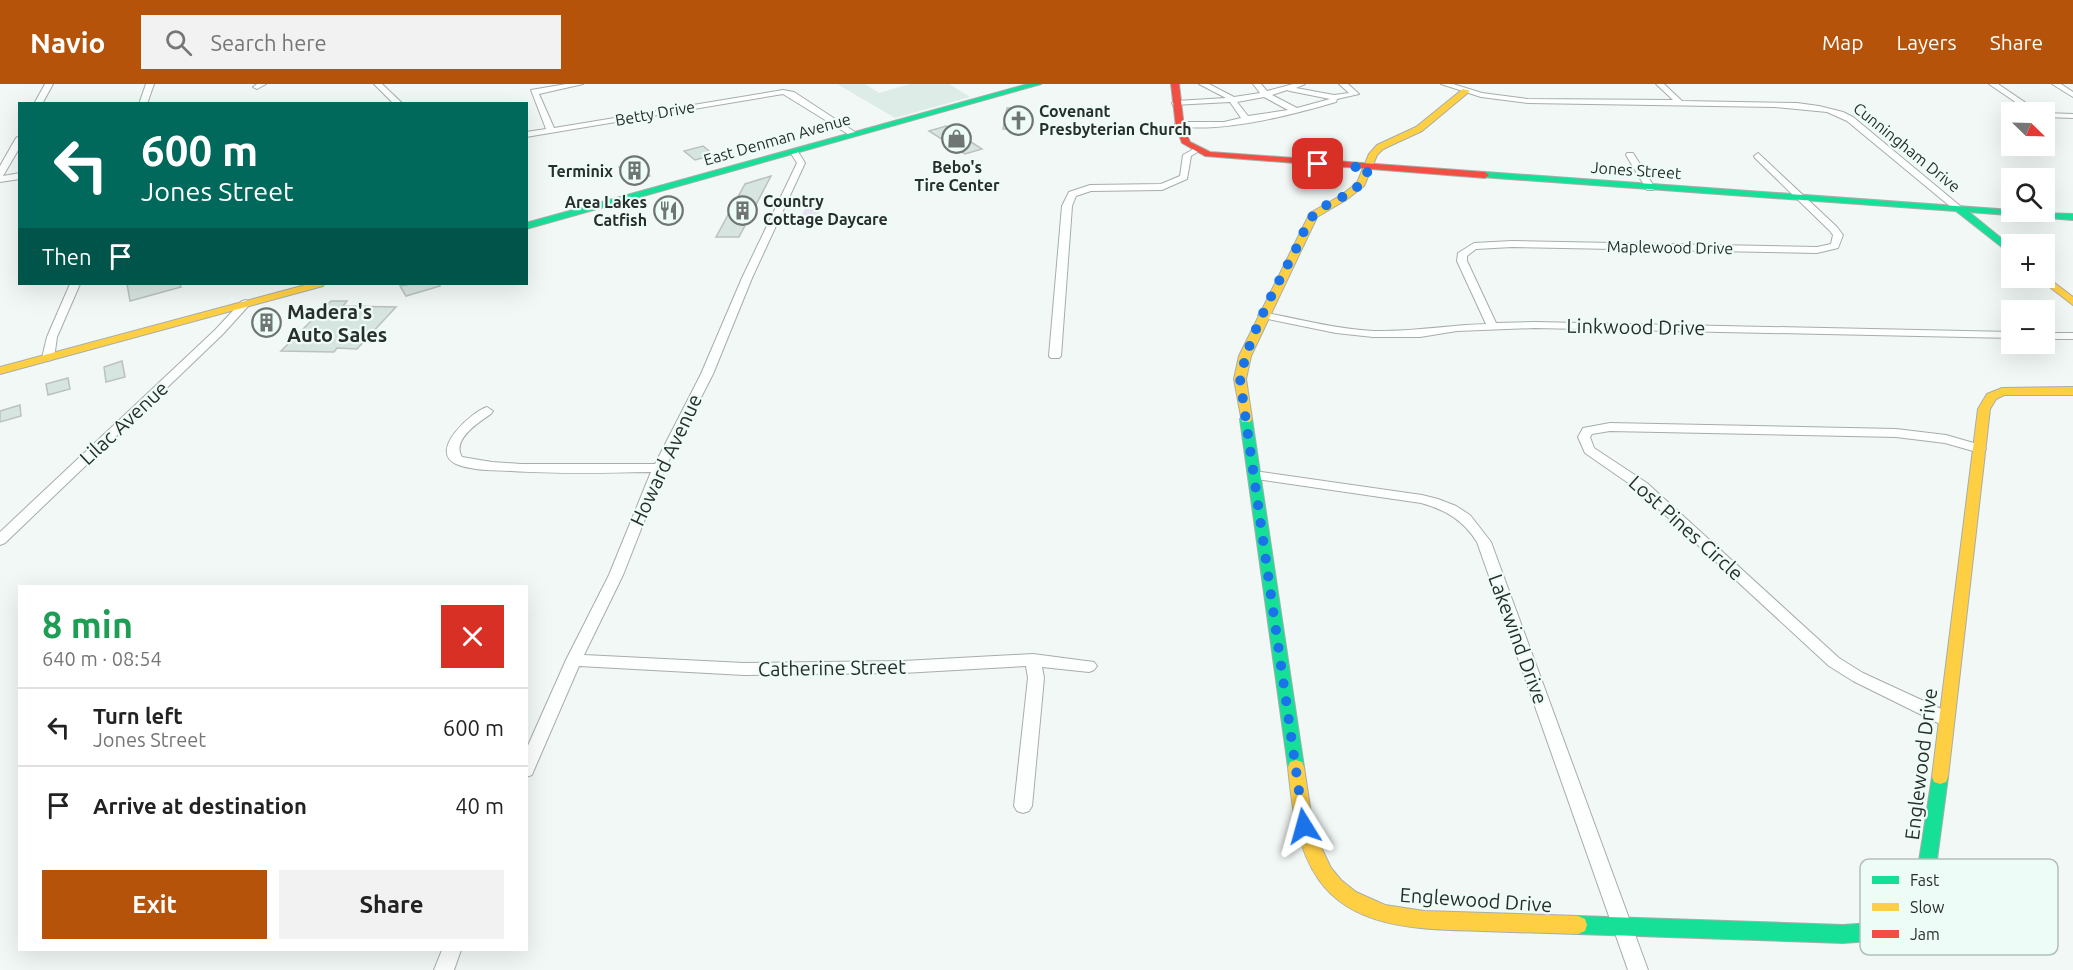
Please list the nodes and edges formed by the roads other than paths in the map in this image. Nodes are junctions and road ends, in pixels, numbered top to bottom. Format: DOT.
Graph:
graph roads {
  1 [pos="49,84"];
  2 [pos="150,84"];
  3 [pos="378,84"];
  4 [pos="579,84"];
  5 [pos="774,84"];
  6 [pos="1037,84"];
  7 [pos="1175,84"];
  8 [pos="1203,84"];
  9 [pos="1257,84"];
  10 [pos="1302,84"];
  11 [pos="1343,84"];
  12 [pos="1445,84"];
  13 [pos="1660,84"];
  14 [pos="1993,84"];
  15 [pos="2056,84"];
  16 [pos="1285,86"];
  17 [pos="1466,91"];
  18 [pos="783,92"];
  19 [pos="1265,94"];
  20 [pos="2073,95"];
  21 [pos="1334,97"];
  22 [pos="1233,100"];
  23 [pos="39,102"];
  24 [pos="144,102"];
  25 [pos="397,102"];
  26 [pos="2020,102"];
  27 [pos="1176,103"];
  28 [pos="1681,104"];
  29 [pos="1296,111"];
  30 [pos="2055,115"];
  31 [pos="2073,116"];
  32 [pos="1246,119"];
  33 [pos="1179,124"];
  34 [pos="551,131"];
  35 [pos="528,135"];
  36 [pos="848,136"];
  37 [pos="18,142"];
  38 [pos="1197,150"];
  39 [pos="794,152"];
  40 [pos="1630,155"];
  41 [pos="1758,156"];
  42 [pos="1369,168"];
  43 [pos="0,174"];
  44 [pos="18,176"];
  45 [pos="0,179"];
  46 [pos="1650,188"];
  47 [pos="1803,199"];
  48 [pos="1960,210"];
  49 [pos="2073,216"];
  50 [pos="528,225"];
  51 [pos="2001,243"];
  52 [pos="75,285"];
  53 [pos="314,285"];
  54 [pos="2055,288"];
  55 [pos="2073,302"];
  56 [pos="246,303"];
  57 [pos="1263,315"];
  58 [pos="1492,326"];
  59 [pos="2001,335"];
  60 [pos="2055,336"];
  61 [pos="2073,336"];
  62 [pos="1055,356"];
  63 [pos="48,358"];
  64 [pos="0,371"];
  65 [pos="2073,391"];
  66 [pos="487,411"];
  67 [pos="1980,449"];
  68 [pos="659,468"];
  69 [pos="1254,476"];
  70 [pos="0,540"];
  71 [pos="574,660"];
  72 [pos="1033,660"];
  73 [pos="1089,666"];
  74 [pos="1946,719"];
  75 [pos="528,765"];
  76 [pos="1023,806"];
  77 [pos="1929,859"];
  78 [pos="1623,928"];
  79 [pos="1860,935"];
  80 [pos="452,951"];
  81 [pos="444,970"];
  82 [pos="1638,970"];
  1 -- 23 [label="street"];
  2 -- 24 [label="street"];
  3 -- 25 [label="street"];
  4 -- 34 [label="street"];
  5 -- 18 [label="street"];
  6 -- 36 [label="street, East Denman Avenue"];
  7 -- 27 [label="street"];
  8 -- 22 [label="street"];
  9 -- 19 [label="street"];
  10 -- 16 [label="street"];
  11 -- 21 [label="street"];
  12 -- 17 [label="street, Cunningham Drive"];
  13 -- 28 [label="street"];
  14 -- 26 [label="street"];
  15 -- 20 [label="street"];
  16 -- 19 [label="street"];
  16 -- 21 [label="street"];
  17 -- 28 [label="street, Cunningham Drive"];
  17 -- 42 [label="street, Englewood Drive"];
  18 -- 34 [label="street, Betty Drive"];
  18 -- 36 [label="street"];
  19 -- 22 [label="street"];
  19 -- 29 [label="street"];
  21 -- 29 [label="street"];
  22 -- 27 [label="street"];
  22 -- 32 [label="street"];
  27 -- 33 [label="street"];
  28 -- 48 [label="street, Cunningham Drive"];
  29 -- 32 [label="street"];
  30 -- 31 [label="street"];
  32 -- 33 [label="street"];
  33 -- 38 [label="street"];
  34 -- 35 [label="street, Betty Drive"];
  36 -- 39 [label="street, East Denman Avenue"];
  37 -- 43 [label="street"];
  38 -- 42 [label="street, Jones Street"];
  38 -- 62 [label="street"];
  39 -- 50 [label="street, East Denman Avenue"];
  39 -- 68 [label="street, Howard Avenue"];
  40 -- 46 [label="street"];
  41 -- 47 [label="street, Maplewood Drive"];
  42 -- 46 [label="street, Jones Street"];
  42 -- 57 [label="street, Englewood Drive"];
  44 -- 45 [label="street"];
  46 -- 47 [label="street, Jones Street"];
  47 -- 48 [label="street, Jones Street"];
  47 -- 58 [label="street, Maplewood Drive"];
  48 -- 49 [label="street, Jones Street"];
  48 -- 51 [label="street, Cunningham Drive"];
  52 -- 63 [label="street"];
  53 -- 56 [label="street"];
  54 -- 55 [label="street"];
  56 -- 63 [label="street"];
  56 -- 70 [label="street, Lilac Avenue"];
  57 -- 58 [label="street, Linkwood Drive"];
  57 -- 69 [label="street, Englewood Drive"];
  58 -- 59 [label="street, Linkwood Drive"];
  60 -- 61 [label="street"];
  63 -- 64 [label="street"];
  65 -- 67 [label="street, Englewood Drive"];
  66 -- 68 [label="street"];
  67 -- 74 [label="street, Englewood Drive"];
  67 -- 74 [label="street, Lost Pines Circle"];
  68 -- 71 [label="street, Howard Avenue"];
  69 -- 78 [label="street, Lakewind Drive"];
  69 -- 78 [label="street, Englewood Drive"];
  71 -- 72 [label="street, Catherine Street"];
  71 -- 75 [label="street, Howard Avenue"];
  72 -- 73 [label="street, Catherine Street"];
  72 -- 76 [label="street"];
  74 -- 77 [label="street, Englewood Drive"];
  78 -- 79 [label="street, Englewood Drive"];
  78 -- 82 [label="street, Lakewind Drive"];
  80 -- 81 [label="street"];
}
